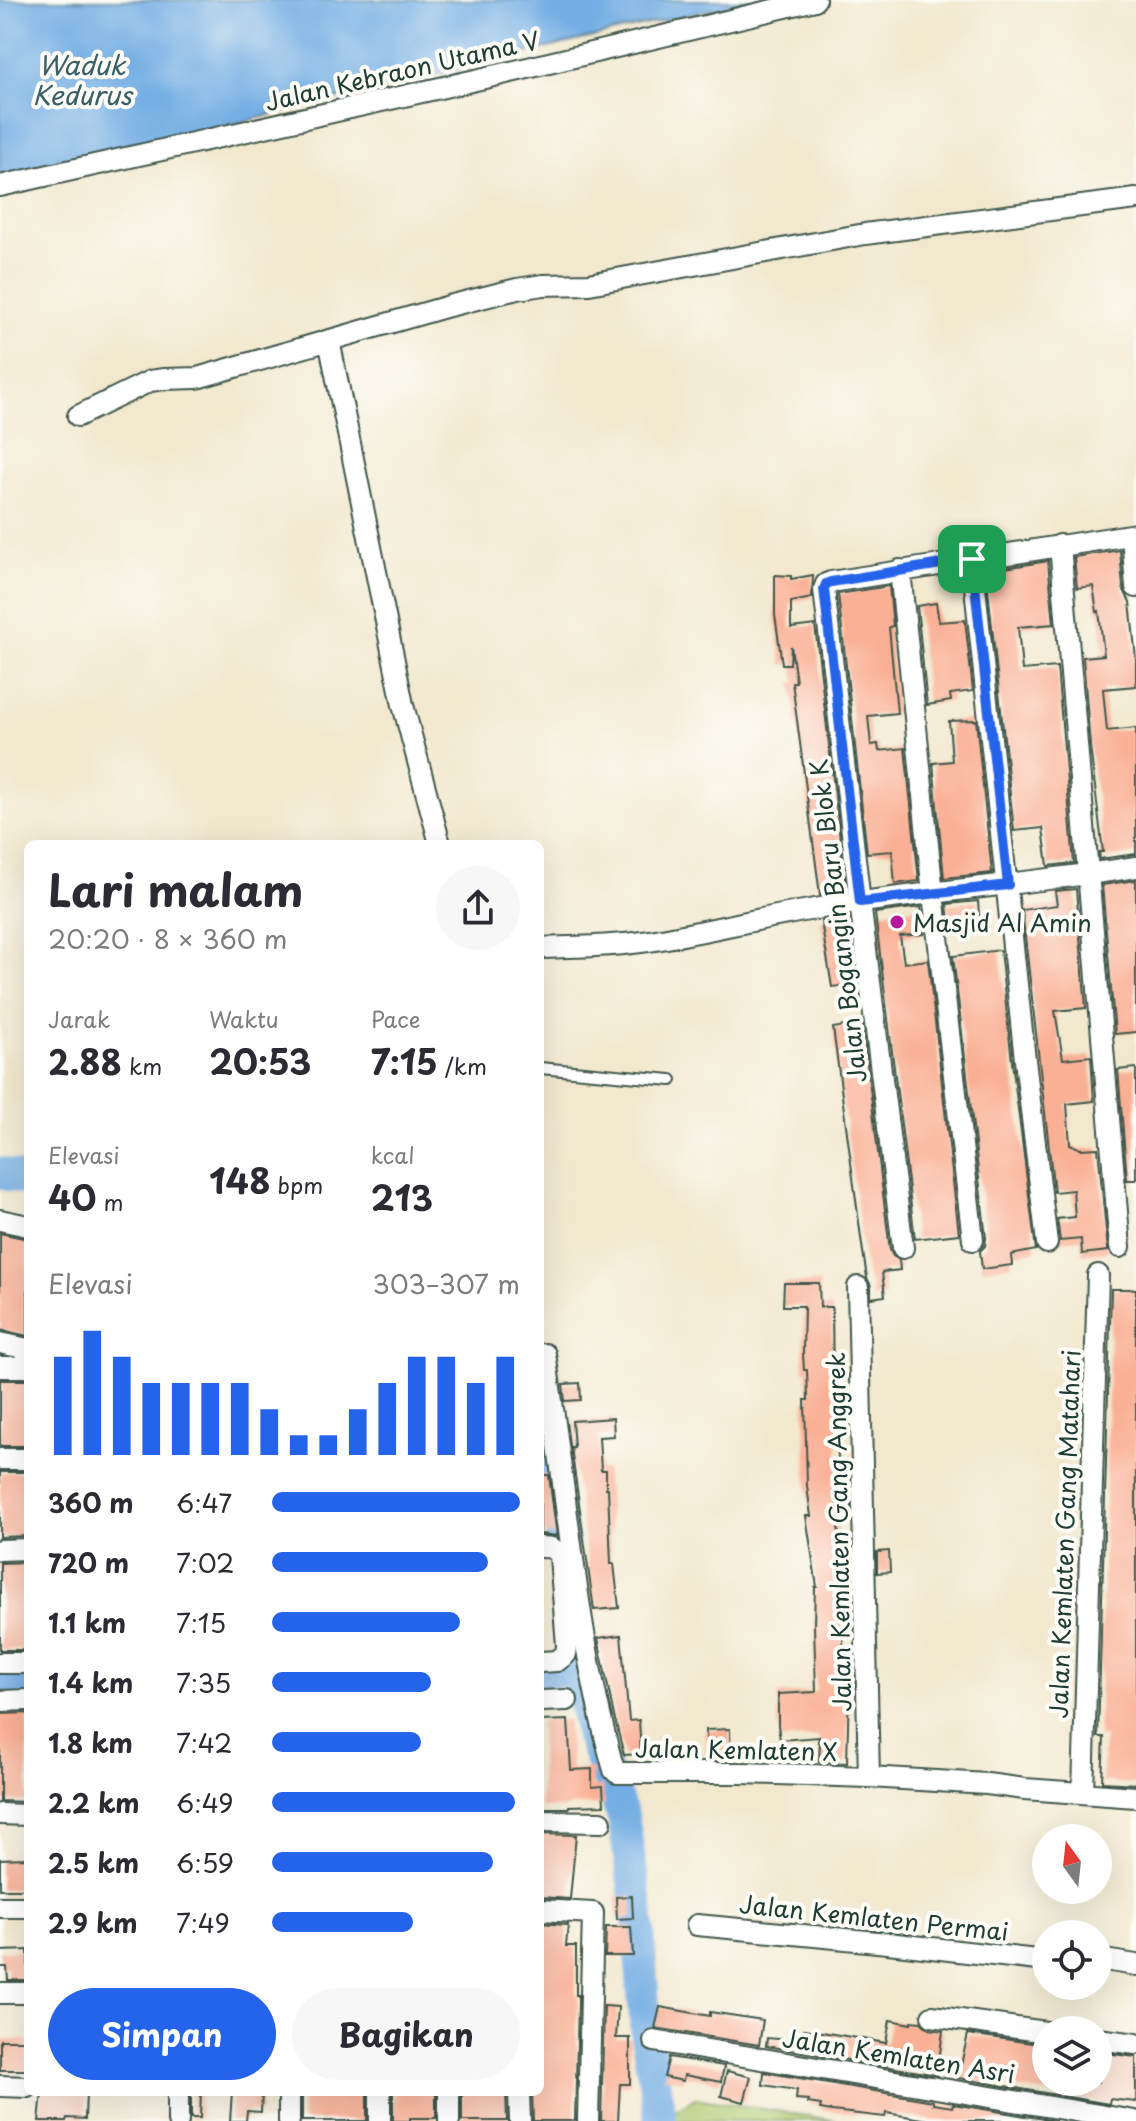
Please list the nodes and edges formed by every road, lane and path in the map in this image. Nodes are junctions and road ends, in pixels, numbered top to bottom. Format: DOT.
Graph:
graph roads {
  1 [pos="815,0"];
  2 [pos="0,186"];
  3 [pos="1136,199"];
  4 [pos="318,343"];
  5 [pos="78,416"];
  6 [pos="1134,534"];
  7 [pos="1060,545"];
  8 [pos="972,559"];
  9 [pos="900,570"];
  10 [pos="1136,587"];
  11 [pos="439,840"];
  12 [pos="1136,867"];
  13 [pos="1089,874"];
  14 [pos="1008,885"];
  15 [pos="933,894"];
  16 [pos="860,902"];
  17 [pos="544,948"];
  18 [pos="544,1068"];
  19 [pos="671,1080"];
  20 [pos="0,1220"];
  21 [pos="24,1225"];
  22 [pos="973,1240"];
  23 [pos="1047,1243"];
  24 [pos="1120,1247"];
  25 [pos="903,1248"];
  26 [pos="1098,1275"];
  27 [pos="858,1287"];
  28 [pos="0,1343"];
  29 [pos="24,1348"];
  30 [pos="545,1354"];
  31 [pos="0,1367"];
  32 [pos="24,1367"];
  33 [pos="0,1459"];
  34 [pos="24,1459"];
  35 [pos="548,1459"];
  36 [pos="546,1547"];
  37 [pos="24,1549"];
  38 [pos="0,1550"];
  39 [pos="544,1662"];
  40 [pos="0,1663"];
  41 [pos="24,1663"];
  42 [pos="24,1700"];
  43 [pos="567,1700"];
  44 [pos="0,1701"];
  45 [pos="544,1701"];
  46 [pos="869,1777"];
  47 [pos="1083,1793"];
  48 [pos="1136,1797"];
  49 [pos="0,1814"];
  50 [pos="24,1815"];
  51 [pos="544,1821"];
  52 [pos="601,1822"];
  53 [pos="0,1907"];
  54 [pos="24,1907"];
  55 [pos="544,1910"];
  56 [pos="697,1925"];
  57 [pos="1032,1959"];
  58 [pos="1112,1961"];
  59 [pos="1136,1965"];
  60 [pos="0,1993"];
  61 [pos="24,1993"];
  62 [pos="932,2016"];
  63 [pos="1032,2030"];
  64 [pos="654,2041"];
  65 [pos="1112,2041"];
  66 [pos="1136,2044"];
  67 [pos="0,2086"];
  68 [pos="24,2087"];
  69 [pos="178,2096"];
  70 [pos="289,2096"];
  71 [pos="380,2096"];
  72 [pos="449,2096"];
  73 [pos="519,2096"];
  74 [pos="178,2121"];
  75 [pos="289,2121"];
  76 [pos="380,2121"];
  77 [pos="449,2121"];
  78 [pos="520,2121"];
  79 [pos="588,2121"];
  80 [pos="1135,2121"];
  1 -- 2 [label="street, Jalan Kebraon Utama V"];
  3 -- 4 [label="street"];
  4 -- 5 [label="street"];
  4 -- 11 [label="street"];
  6 -- 7 [label="street"];
  6 -- 10 [label="street"];
  7 -- 8 [label="street"];
  7 -- 13 [label="street"];
  8 -- 9 [label="street"];
  8 -- 14 [label="street"];
  9 -- 15 [label="street"];
  9 -- 16 [label="street, Jalan Bogangin Baru Blok K"];
  12 -- 13 [label="street"];
  13 -- 14 [label="street"];
  13 -- 24 [label="street"];
  14 -- 15 [label="street"];
  14 -- 23 [label="street"];
  15 -- 16 [label="street"];
  15 -- 22 [label="street"];
  16 -- 17 [label="street"];
  16 -- 25 [label="street, Jalan Bogangin Baru Blok K"];
  18 -- 19 [label="lane"];
  20 -- 21 [label="street"];
  26 -- 47 [label="street, Jalan Kemlaten Gang Matahari"];
  27 -- 46 [label="street, Jalan Kemlaten Gang Anggrek"];
  28 -- 29 [label="street"];
  30 -- 35 [label="street, Jalan Kemlaten X"];
  31 -- 32 [label="street"];
  33 -- 34 [label="street"];
  35 -- 46 [label="street, Jalan Kemlaten X"];
  36 -- 39 [label="street"];
  37 -- 38 [label="street"];
  40 -- 41 [label="street"];
  42 -- 44 [label="street"];
  43 -- 45 [label="street"];
  46 -- 47 [label="street, Jalan Kemlaten X"];
  47 -- 48 [label="street, Jalan Kemlaten X"];
  49 -- 50 [label="street"];
  51 -- 52 [label="street"];
  53 -- 54 [label="street"];
  55 -- 79 [label="street"];
  56 -- 57 [label="street, Jalan Kemlaten Permai"];
  58 -- 59 [label="street"];
  60 -- 61 [label="street"];
  62 -- 63 [label="street"];
  64 -- 80 [label="street, Jalan Kemlaten Asri"];
  65 -- 66 [label="street"];
  67 -- 68 [label="street"];
  69 -- 74 [label="street"];
  70 -- 75 [label="street"];
  71 -- 76 [label="street"];
  72 -- 77 [label="street"];
  73 -- 78 [label="street"];
}
